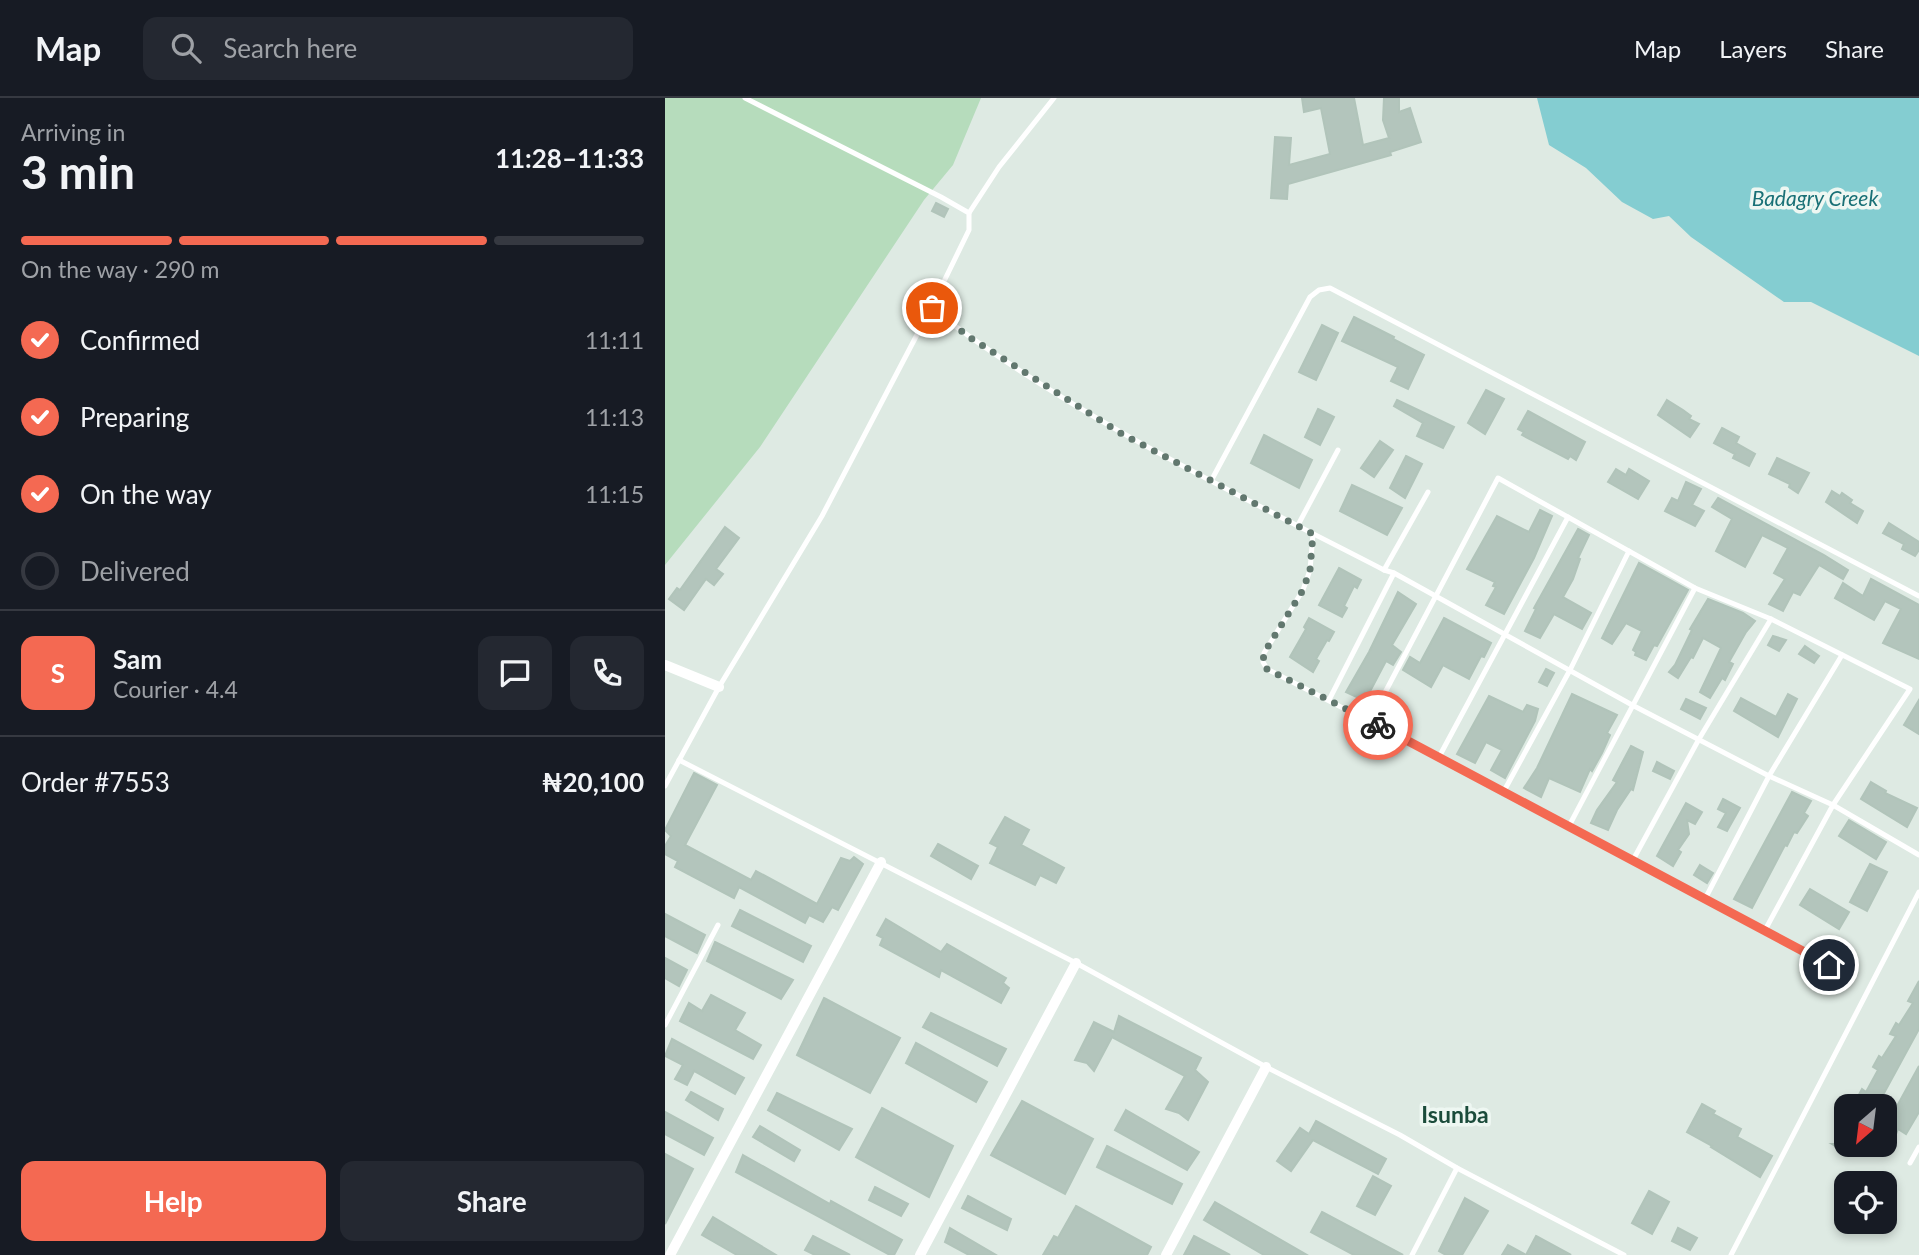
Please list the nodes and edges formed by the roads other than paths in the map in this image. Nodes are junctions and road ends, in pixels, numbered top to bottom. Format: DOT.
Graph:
graph roads {
  1 [pos="744,98"];
  2 [pos="1054,98"];
  3 [pos="969,213"];
  4 [pos="932,308"];
  5 [pos="1338,450"];
  6 [pos="1211,481"];
  7 [pos="1428,492"];
  8 [pos="1567,517"];
  9 [pos="1298,525"];
  10 [pos="1313,534"];
  11 [pos="1629,551"];
  12 [pos="1384,570"];
  13 [pos="1395,573"];
  14 [pos="1695,589"];
  15 [pos="1435,596"];
  16 [pos="1919,596"];
  17 [pos="1771,620"];
  18 [pos="1506,634"];
  19 [pos="1842,655"];
  20 [pos="665,665"];
  21 [pos="1570,670"];
  22 [pos="719,687"];
  23 [pos="1329,700"];
  24 [pos="1634,706"];
  25 [pos="1370,720"];
  26 [pos="1699,739"];
  27 [pos="1439,757"];
  28 [pos="679,760"];
  29 [pos="1769,776"];
  30 [pos="665,786"];
  31 [pos="1504,791"];
  32 [pos="1833,805"];
  33 [pos="1569,826"];
  34 [pos="1919,855"];
  35 [pos="1633,860"];
  36 [pos="881,862"];
  37 [pos="1919,892"];
  38 [pos="1705,899"];
  39 [pos="718,925"];
  40 [pos="1764,932"];
  41 [pos="1076,963"];
  42 [pos="1829,965"];
  43 [pos="665,1025"];
  44 [pos="1266,1067"];
  45 [pos="1919,1147"];
  46 [pos="1910,1163"];
  47 [pos="1457,1168"];
  48 [pos="670,1255"];
  49 [pos="920,1255"];
  50 [pos="1166,1255"];
  51 [pos="1412,1255"];
  52 [pos="1624,1255"];
  53 [pos="1731,1255"];
  1 -- 3 [label="lane"];
  2 -- 3 [label="lane"];
  3 -- 4 [label="lane"];
  4 -- 6 [label="lane"];
  4 -- 22 [label="lane"];
  5 -- 9 [label="lane"];
  6 -- 9 [label="lane"];
  6 -- 16 [label="lane"];
  7 -- 12 [label="lane"];
  8 -- 11 [label="lane"];
  8 -- 15 [label="lane"];
  8 -- 18 [label="lane"];
  9 -- 10 [label="lane"];
  10 -- 12 [label="lane"];
  10 -- 23 [label="lane"];
  11 -- 14 [label="lane"];
  11 -- 21 [label="lane"];
  12 -- 13 [label="lane"];
  13 -- 15 [label="lane"];
  13 -- 23 [label="lane"];
  14 -- 17 [label="lane"];
  14 -- 24 [label="lane"];
  15 -- 18 [label="lane"];
  15 -- 25 [label="lane"];
  17 -- 19 [label="lane"];
  17 -- 26 [label="lane"];
  18 -- 21 [label="lane"];
  18 -- 27 [label="lane"];
  19 -- 29 [label="lane"];
  19 -- 32 [label="lane"];
  20 -- 22 [label="street"];
  21 -- 24 [label="lane"];
  21 -- 31 [label="lane"];
  22 -- 28 [label="lane"];
  23 -- 25 [label="lane"];
  24 -- 26 [label="lane"];
  24 -- 33 [label="lane"];
  25 -- 27 [label="lane"];
  26 -- 29 [label="lane"];
  26 -- 35 [label="lane"];
  27 -- 31 [label="lane"];
  28 -- 30 [label="lane"];
  28 -- 36 [label="lane"];
  29 -- 32 [label="lane"];
  29 -- 38 [label="lane"];
  31 -- 33 [label="lane"];
  32 -- 34 [label="lane"];
  32 -- 40 [label="lane"];
  33 -- 35 [label="lane"];
  35 -- 38 [label="lane"];
  36 -- 41 [label="lane"];
  36 -- 48 [label="street"];
  37 -- 53 [label="lane"];
  38 -- 40 [label="lane"];
  39 -- 43 [label="lane"];
  40 -- 42 [label="lane"];
  41 -- 44 [label="lane"];
  41 -- 49 [label="street"];
  44 -- 47 [label="lane"];
  44 -- 50 [label="street"];
  45 -- 46 [label="lane"];
  47 -- 51 [label="lane"];
  47 -- 52 [label="lane"];
}
